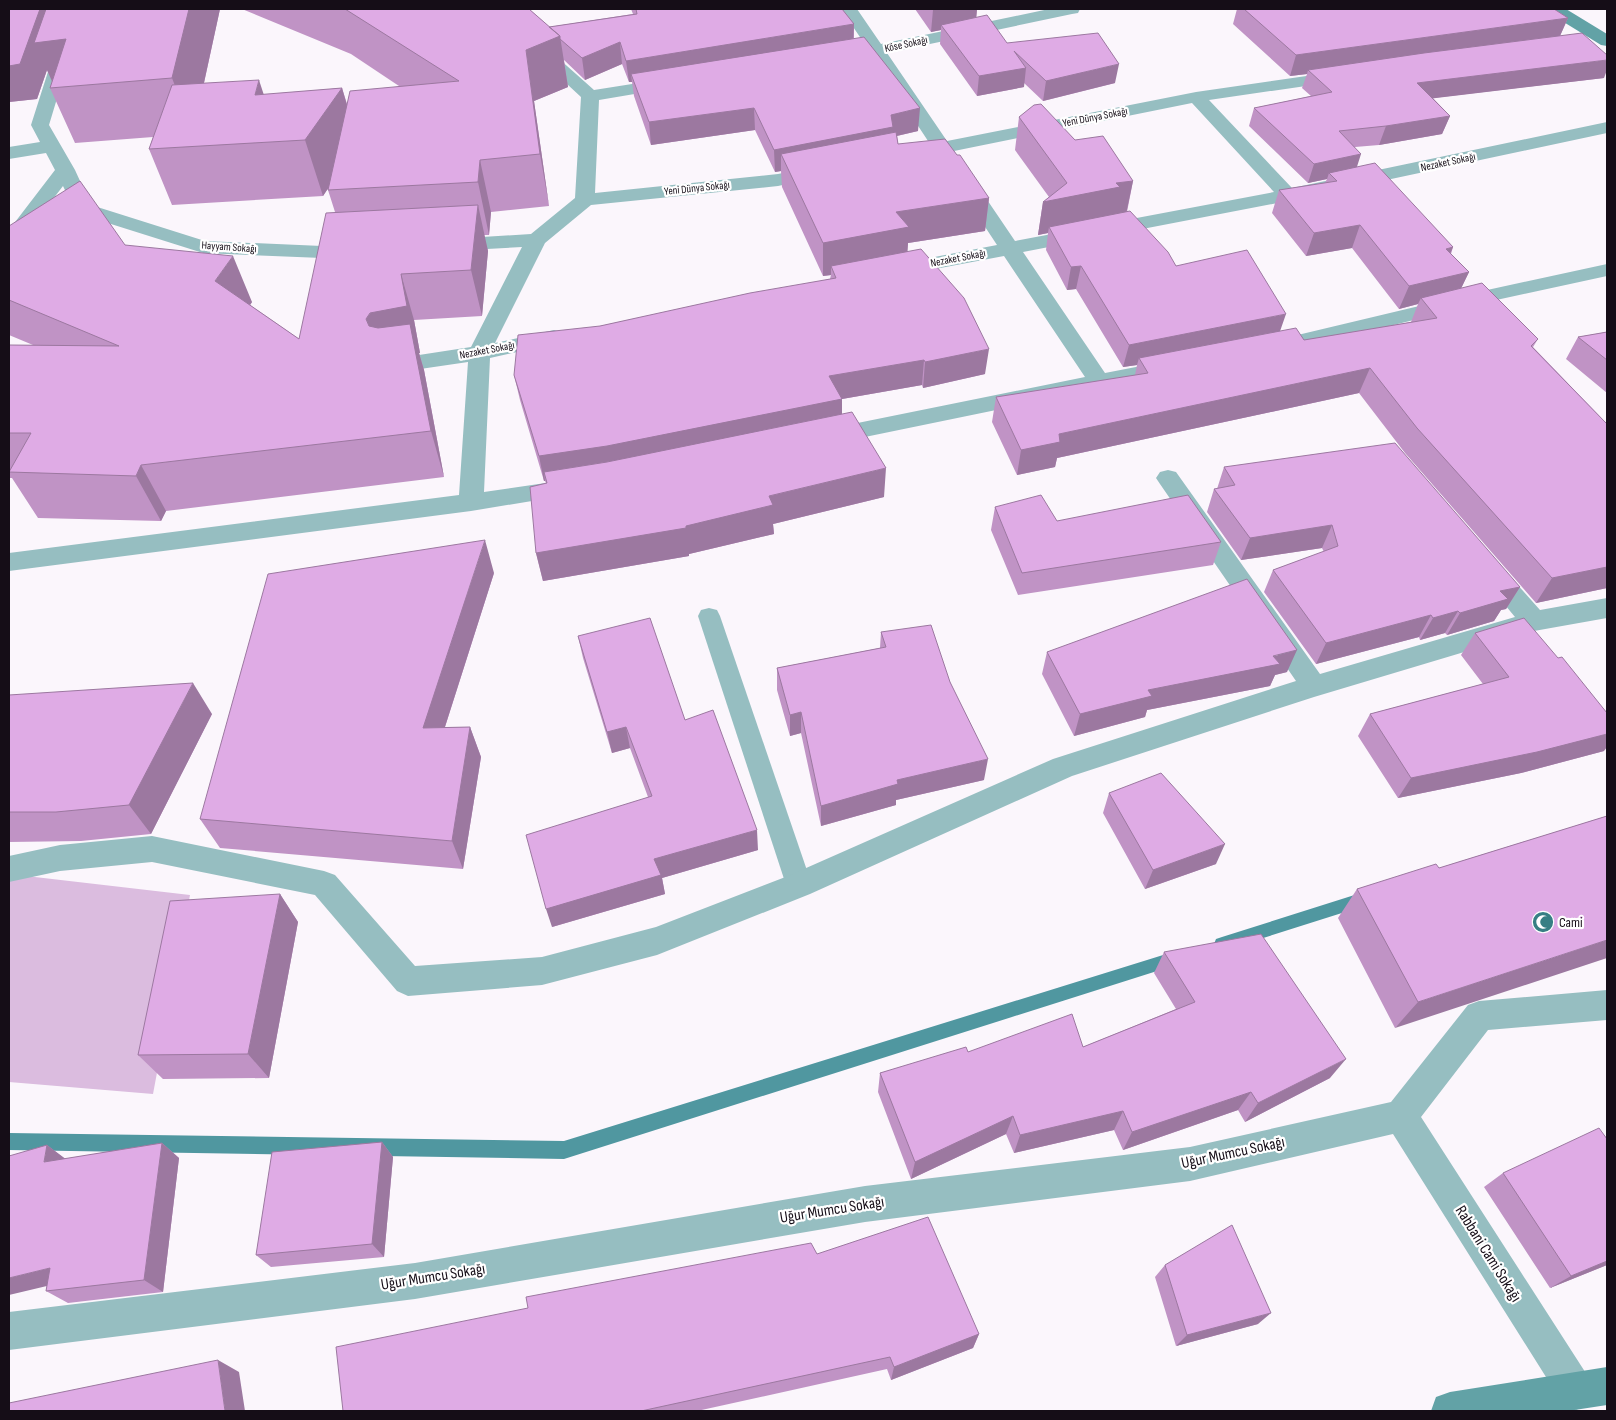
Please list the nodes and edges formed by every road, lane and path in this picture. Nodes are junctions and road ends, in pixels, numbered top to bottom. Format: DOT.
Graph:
graph roads {
  1 [pos="76,9"];
  2 [pos="496,9"];
  3 [pos="849,9"];
  4 [pos="1072,9"];
  5 [pos="1555,9"];
  6 [pos="1606,40"];
  7 [pos="1577,43"];
  8 [pos="875,50"];
  9 [pos="826,58"];
  10 [pos="1360,74"];
  11 [pos="688,80"];
  12 [pos="590,96"];
  13 [pos="1196,96"];
  14 [pos="1607,128"];
  15 [pos="52,146"];
  16 [pos="941,147"];
  17 [pos="9,153"];
  18 [pos="893,157"];
  19 [pos="836,168"];
  20 [pos="65,170"];
  21 [pos="1288,195"];
  22 [pos="585,200"];
  23 [pos="536,240"];
  24 [pos="9,243"];
  25 [pos="428,246"];
  26 [pos="1010,248"];
  27 [pos="370,250"];
  28 [pos="1607,270"];
  29 [pos="884,273"];
  30 [pos="573,333"];
  31 [pos="1262,350"];
  32 [pos="479,353"];
  33 [pos="1195,362"];
  34 [pos="393,366"];
  35 [pos="1100,381"];
  36 [pos="806,441"];
  37 [pos="1168,478"];
  38 [pos="583,485"];
  39 [pos="471,502"];
  40 [pos="1476,554"];
  41 [pos="9,562"];
  42 [pos="1607,608"];
  43 [pos="709,616"];
  44 [pos="1534,622"];
  45 [pos="1314,686"];
  46 [pos="9,869"];
  47 [pos="799,885"];
  48 [pos="1607,1005"];
  49 [pos="1401,1116"];
  50 [pos="9,1331"];
  51 [pos="1591,1389"];
  52 [pos="1450,1411"];
  1 -- 15 [label="street, Hayyam Sokağı"];
  2 -- 12 [label="street"];
  3 -- 8 [label="street"];
  4 -- 8 [label="street, Köse Sokağı"];
  5 -- 6 [label="street"];
  6 -- 7 [label="street"];
  8 -- 9 [label="street, Köse Sokağı"];
  8 -- 16 [label="street"];
  10 -- 13 [label="street, Yeni Dünya Sokağı"];
  11 -- 12 [label="street"];
  12 -- 22 [label="street"];
  13 -- 16 [label="street, Yeni Dünya Sokağı"];
  13 -- 21 [label="street"];
  14 -- 21 [label="street, Nezaket Sokağı"];
  15 -- 17 [label="street"];
  15 -- 20 [label="street, Hayyam Sokağı"];
  16 -- 18 [label="street, Yeni Dünya Sokağı"];
  16 -- 26 [label="street"];
  19 -- 22 [label="street, Yeni Dünya Sokağı"];
  20 -- 24 [label="street"];
  20 -- 27 [label="street, Hayyam Sokağı"];
  21 -- 26 [label="street, Nezaket Sokağı"];
  22 -- 23 [label="street"];
  23 -- 25 [label="street"];
  23 -- 32 [label="street"];
  26 -- 29 [label="street, Nezaket Sokağı"];
  26 -- 35 [label="street"];
  28 -- 31 [label="street"];
  30 -- 32 [label="street, Nezaket Sokağı"];
  32 -- 34 [label="street, Nezaket Sokağı"];
  32 -- 39 [label="street"];
  33 -- 35 [label="street"];
  35 -- 36 [label="street"];
  37 -- 45 [label="street"];
  38 -- 39 [label="street"];
  39 -- 41 [label="street"];
  40 -- 44 [label="street"];
  42 -- 44 [label="street"];
  43 -- 47 [label="lane"];
  44 -- 45 [label="street"];
  45 -- 47 [label="street"];
  46 -- 47 [label="street"];
  48 -- 49 [label="street"];
  49 -- 50 [label="street, Uğur Mumcu Sokağı"];
  49 -- 51 [label="street, Rabbani Cami Sokağı"];
  51 -- 52 [label="street"];
}
